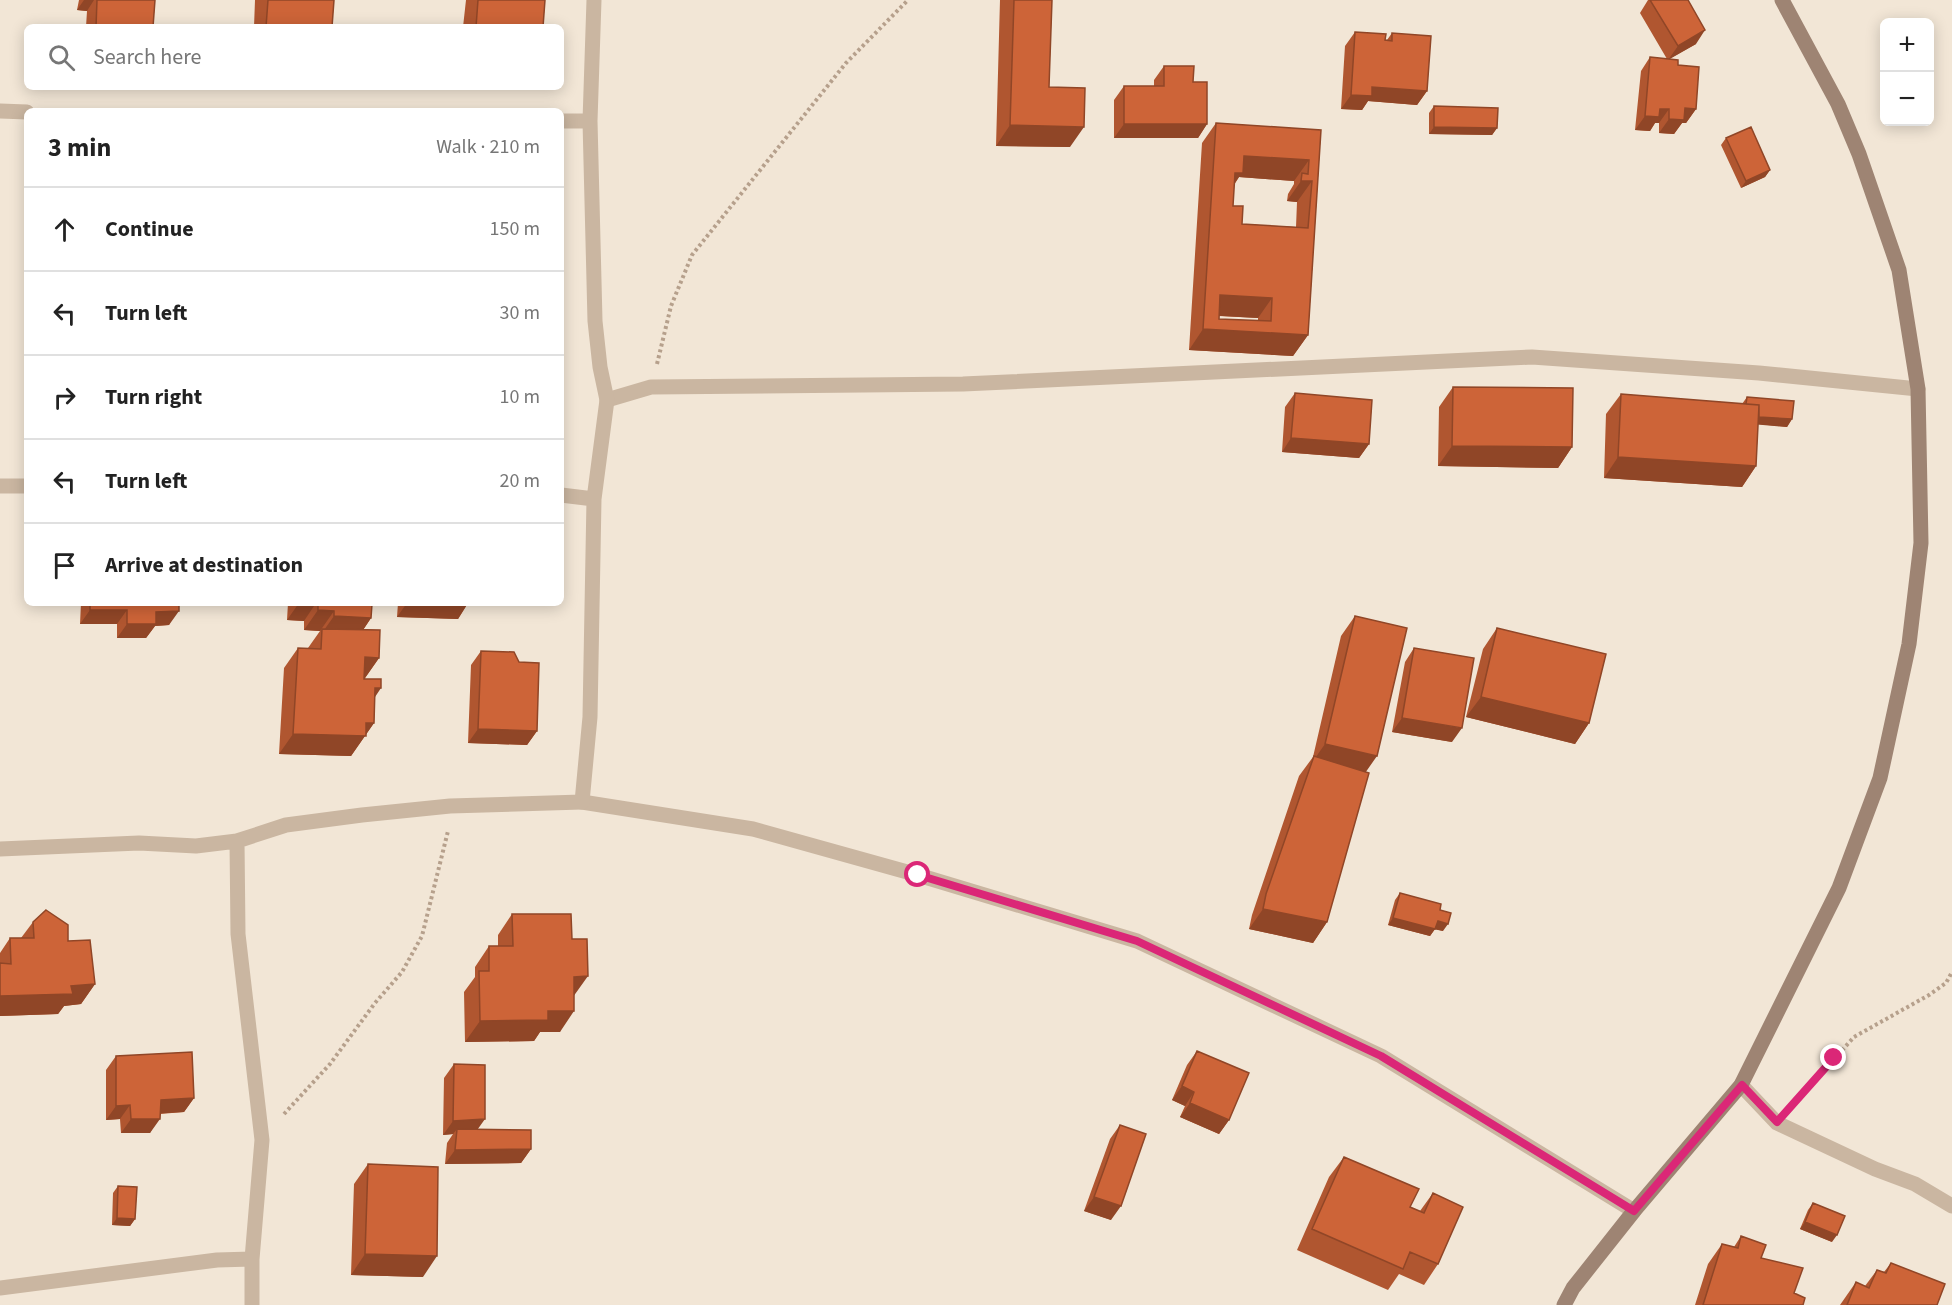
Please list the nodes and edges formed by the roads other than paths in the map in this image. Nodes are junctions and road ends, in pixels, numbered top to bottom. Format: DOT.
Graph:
graph roads {
  1 [pos="594,0"];
  2 [pos="1782,0"];
  3 [pos="0,111"];
  4 [pos="24,112"];
  5 [pos="564,121"];
  6 [pos="590,121"];
  7 [pos="1918,388"];
  8 [pos="607,400"];
  9 [pos="0,486"];
  10 [pos="24,486"];
  11 [pos="564,495"];
  12 [pos="594,499"];
  13 [pos="582,802"];
  14 [pos="237,841"];
  15 [pos="0,849"];
  16 [pos="1742,1085"];
  17 [pos="1952,1206"];
  18 [pos="1634,1211"];
  19 [pos="252,1259"];
  20 [pos="0,1288"];
  21 [pos="252,1305"];
  22 [pos="1564,1305"];
  1 -- 6 [label="street"];
  2 -- 7 [label="street"];
  3 -- 4 [label="street"];
  5 -- 6 [label="street"];
  6 -- 8 [label="street"];
  7 -- 8 [label="street"];
  7 -- 16 [label="street"];
  8 -- 12 [label="street"];
  9 -- 10 [label="street"];
  11 -- 12 [label="street"];
  12 -- 13 [label="street"];
  13 -- 14 [label="street"];
  13 -- 18 [label="street"];
  14 -- 15 [label="street"];
  14 -- 19 [label="street"];
  16 -- 17 [label="street"];
  16 -- 18 [label="street"];
  18 -- 22 [label="street"];
  19 -- 20 [label="street"];
  19 -- 21 [label="street"];
}
